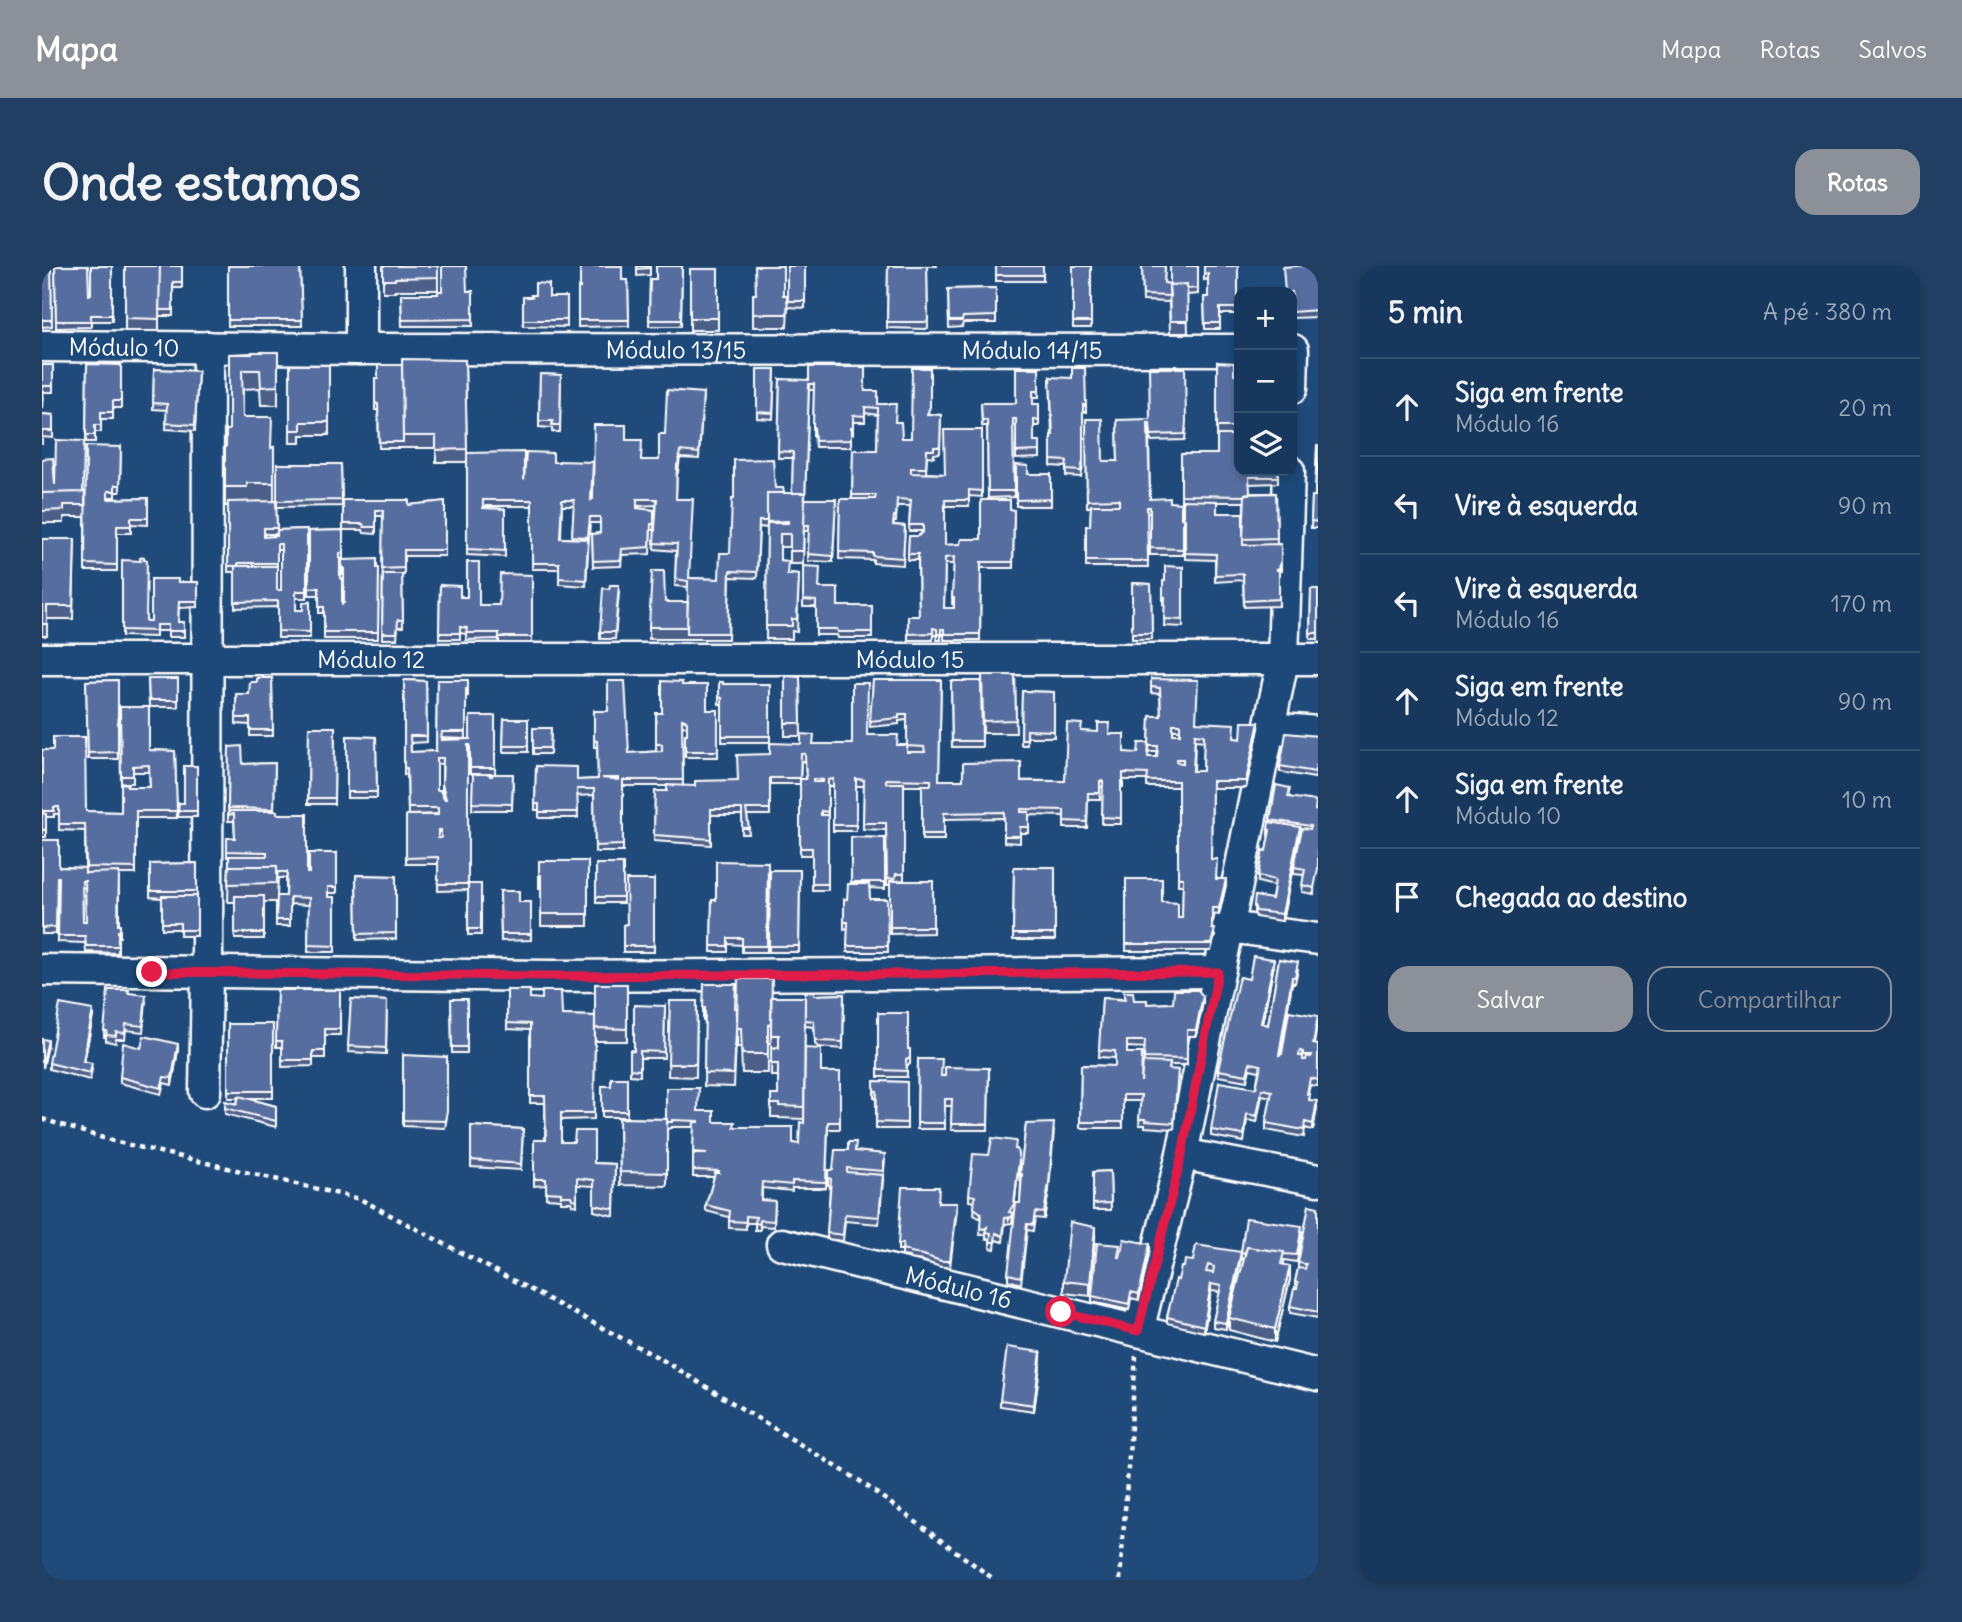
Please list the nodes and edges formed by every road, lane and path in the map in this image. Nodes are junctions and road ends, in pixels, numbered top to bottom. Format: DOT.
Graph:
graph roads {
  1 [pos="362,266"];
  2 [pos="42,346"];
  3 [pos="208,347"];
  4 [pos="361,349"];
  5 [pos="827,350"];
  6 [pos="1234,350"];
  7 [pos="1289,476"];
  8 [pos="207,658"];
  9 [pos="42,659"];
  10 [pos="536,659"];
  11 [pos="1318,659"];
  12 [pos="1283,660"];
  13 [pos="1269,728"];
  14 [pos="1318,733"];
  15 [pos="1228,927"];
  16 [pos="1318,939"];
  17 [pos="42,970"];
  18 [pos="207,972"];
  19 [pos="1218,972"];
  20 [pos="205,1092"];
  21 [pos="42,1119"];
  22 [pos="1182,1154"];
  23 [pos="1318,1180"];
  24 [pos="782,1244"];
  25 [pos="1138,1331"];
  26 [pos="1318,1375"];
  27 [pos="995,1580"];
  28 [pos="1120,1580"];
  1 -- 4 [label="street"];
  2 -- 3 [label="street, Módulo 10"];
  3 -- 4 [label="street, Módulo 10"];
  3 -- 8 [label="street"];
  4 -- 5 [label="street, Módulo 13/15"];
  5 -- 6 [label="street, Módulo 14/15"];
  7 -- 12 [label="street"];
  8 -- 9 [label="street"];
  8 -- 10 [label="street, Módulo 12"];
  8 -- 18 [label="street"];
  10 -- 12 [label="street, Módulo 15"];
  11 -- 12 [label="street, Módulo 15"];
  12 -- 13 [label="street"];
  13 -- 14 [label="street"];
  13 -- 15 [label="street"];
  15 -- 16 [label="street"];
  15 -- 19 [label="street"];
  17 -- 18 [label="street"];
  18 -- 19 [label="street"];
  18 -- 20 [label="street"];
  19 -- 22 [label="street"];
  21 -- 27 [label="path"];
  22 -- 23 [label="street"];
  22 -- 25 [label="street"];
  24 -- 25 [label="street, Módulo 16"];
  25 -- 26 [label="street, Módulo 16"];
  25 -- 28 [label="path"];
}
